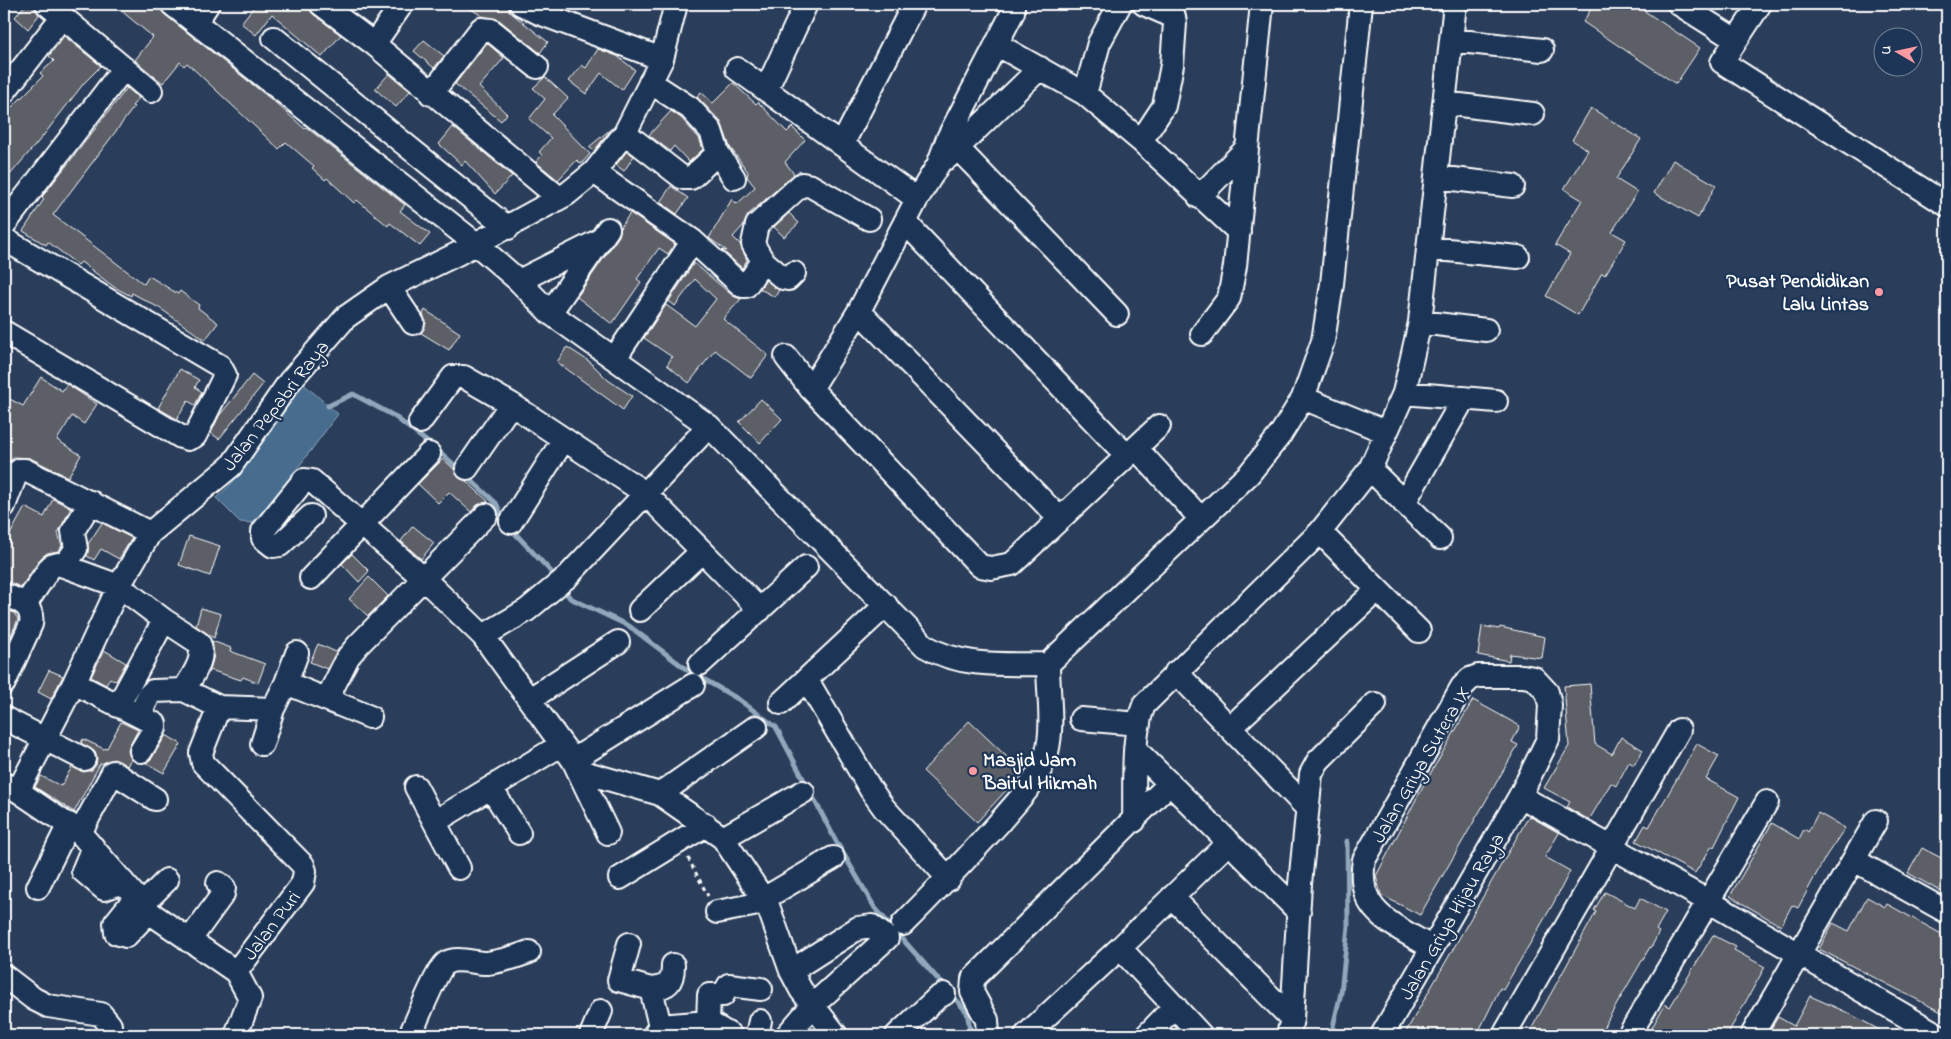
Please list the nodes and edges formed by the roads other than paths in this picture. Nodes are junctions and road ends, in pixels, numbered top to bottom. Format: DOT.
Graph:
graph roads {
  1 [pos="172,4"];
  2 [pos="321,4"];
  3 [pos="402,4"];
  4 [pos="676,4"];
  5 [pos="806,4"];
  6 [pos="914,4"];
  7 [pos="1013,4"];
  8 [pos="1120,4"];
  9 [pos="1144,4"];
  10 [pos="1262,4"];
  11 [pos="1361,4"];
  12 [pos="1455,4"];
  13 [pos="1679,4"];
  14 [pos="1760,4"];
  15 [pos="535,7"];
  16 [pos="54,10"];
  17 [pos="202,13"];
  18 [pos="274,38"];
  19 [pos="1451,40"];
  20 [pos="1736,40"];
  21 [pos="374,44"];
  22 [pos="996,44"];
  23 [pos="1542,50"];
  24 [pos="662,59"];
  25 [pos="536,67"];
  26 [pos="124,68"];
  27 [pos="1040,68"];
  28 [pos="736,69"];
  29 [pos="650,82"];
  30 [pos="766,90"];
  31 [pos="151,91"];
  32 [pos="4,92"];
  33 [pos="431,94"];
  34 [pos="1086,94"];
  35 [pos="1444,102"];
  36 [pos="1533,114"];
  37 [pos="626,133"];
  38 [pos="1141,141"];
  39 [pos="953,143"];
  40 [pos="842,145"];
  41 [pos="1246,149"];
  42 [pos="718,153"];
  43 [pos="594,172"];
  44 [pos="1436,177"];
  45 [pos="734,178"];
  46 [pos="1513,186"];
  47 [pos="1199,197"];
  48 [pos="558,198"];
  49 [pos="917,199"];
  50 [pos="1947,205"];
  51 [pos="869,219"];
  52 [pos="905,222"];
  53 [pos="4,225"];
  54 [pos="508,228"];
  55 [pos="1239,232"];
  56 [pos="4,239"];
  57 [pos="475,243"];
  58 [pos="1428,248"];
  59 [pos="686,251"];
  60 [pos="1518,257"];
  61 [pos="763,261"];
  62 [pos="794,273"];
  63 [pos="519,281"];
  64 [pos="389,287"];
  65 [pos="859,311"];
  66 [pos="550,313"];
  67 [pos="1117,314"];
  68 [pos="1420,322"];
  69 [pos="413,323"];
  70 [pos="1486,330"];
  71 [pos="4,332"];
  72 [pos="1202,334"];
  73 [pos="786,357"];
  74 [pos="615,358"];
  75 [pos="811,389"];
  76 [pos="1404,393"];
  77 [pos="1303,398"];
  78 [pos="1464,398"];
  79 [pos="1496,401"];
  80 [pos="511,404"];
  81 [pos="420,422"];
  82 [pos="709,426"];
  83 [pos="1159,426"];
  84 [pos="1386,432"];
  85 [pos="564,439"];
  86 [pos="1132,452"];
  87 [pos="429,454"];
  88 [pos="467,468"];
  89 [pos="1370,469"];
  90 [pos="9,475"];
  91 [pos="645,493"];
  92 [pos="91,502"];
  93 [pos="1404,503"];
  94 [pos="4,506"];
  95 [pos="486,515"];
  96 [pos="311,516"];
  97 [pos="1060,519"];
  98 [pos="1201,519"];
  99 [pos="511,522"];
  100 [pos="361,524"];
  101 [pos="1320,532"];
  102 [pos="150,533"];
  103 [pos="1440,538"];
  104 [pos="701,552"];
  105 [pos="64,566"];
  106 [pos="806,567"];
  107 [pos="311,578"];
  108 [pos="424,578"];
  109 [pos="118,586"];
  110 [pos="1377,590"];
  111 [pos="4,596"];
  112 [pos="26,605"];
  113 [pos="886,605"];
  114 [pos="640,610"];
  115 [pos="760,610"];
  116 [pos="164,620"];
  117 [pos="1419,631"];
  118 [pos="483,636"];
  119 [pos="618,642"];
  120 [pos="297,653"];
  121 [pos="700,664"];
  122 [pos="1048,664"];
  123 [pos="1176,672"];
  124 [pos="807,680"];
  125 [pos="4,682"];
  126 [pos="74,683"];
  127 [pos="286,683"];
  128 [pos="693,685"];
  129 [pos="184,690"];
  130 [pos="327,699"];
  131 [pos="530,699"];
  132 [pos="781,703"];
  133 [pos="1375,704"];
  134 [pos="118,706"];
  135 [pos="219,707"];
  136 [pos="273,709"];
  137 [pos="140,715"];
  138 [pos="370,717"];
  139 [pos="4,718"];
  140 [pos="1081,719"];
  141 [pos="1139,724"];
  142 [pos="756,727"];
  143 [pos="1230,728"];
  144 [pos="1679,730"];
  145 [pos="44,740"];
  146 [pos="262,744"];
  147 [pos="1136,750"];
  148 [pos="141,751"];
  149 [pos="84,759"];
  150 [pos="571,759"];
  151 [pos="1170,783"];
  152 [pos="416,787"];
  153 [pos="11,788"];
  154 [pos="491,788"];
  155 [pos="803,792"];
  156 [pos="660,794"];
  157 [pos="1520,796"];
  158 [pos="155,799"];
  159 [pos="1767,802"];
  160 [pos="1306,807"];
  161 [pos="436,821"];
  162 [pos="1134,821"];
  163 [pos="1876,821"];
  164 [pos="714,832"];
  165 [pos="519,833"];
  166 [pos="608,833"];
  167 [pos="80,834"];
  168 [pos="1229,842"];
  169 [pos="1613,848"];
  170 [pos="833,858"];
  171 [pos="1854,860"];
  172 [pos="459,868"];
  173 [pos="620,878"];
  174 [pos="949,879"];
  175 [pos="167,880"];
  176 [pos="218,883"];
  177 [pos="38,887"];
  178 [pos="1172,897"];
  179 [pos="137,899"];
  180 [pos="763,899"];
  181 [pos="1708,901"];
  182 [pos="717,912"];
  183 [pos="1299,912"];
  184 [pos="1947,912"];
  185 [pos="903,924"];
  186 [pos="189,941"];
  187 [pos="628,944"];
  188 [pos="1120,948"];
  189 [pos="1432,948"];
  190 [pos="529,952"];
  191 [pos="1799,955"];
  192 [pos="673,965"];
  193 [pos="791,971"];
  194 [pos="236,972"];
  195 [pos="4,976"];
  196 [pos="651,989"];
  197 [pos="760,989"];
  198 [pos="944,994"];
  199 [pos="812,1006"];
  200 [pos="1175,1006"];
  201 [pos="601,1011"];
  202 [pos="708,1022"];
  203 [pos="1290,1027"];
  204 [pos="657,1030"];
  205 [pos="110,1035"];
  206 [pos="236,1035"];
  207 [pos="410,1035"];
  208 [pos="591,1035"];
  209 [pos="730,1035"];
  210 [pos="788,1035"];
  211 [pos="836,1035"];
  212 [pos="897,1035"];
  213 [pos="988,1035"];
  214 [pos="1026,1035"];
  215 [pos="1147,1035"];
  216 [pos="1201,1035"];
  217 [pos="1382,1035"];
  218 [pos="1504,1035"];
  219 [pos="1629,1035"];
  220 [pos="1752,1035"];
  221 [pos="1938,1035"];
  1 -- 17 [label="street"];
  2 -- 21 [label="street"];
  3 -- 21 [label="street"];
  4 -- 24 [label="street, Jalan Pepabri Raya"];
  5 -- 30 [label="street"];
  6 -- 40 [label="street"];
  7 -- 22 [label="street"];
  8 -- 34 [label="street"];
  9 -- 38 [label="street"];
  10 -- 41 [label="street"];
  11 -- 77 [label="street"];
  12 -- 19 [label="street"];
  13 -- 20 [label="street"];
  14 -- 20 [label="street"];
  15 -- 24 [label="street"];
  16 -- 26 [label="street"];
  16 -- 32 [label="street"];
  17 -- 57 [label="street"];
  18 -- 54 [label="street"];
  19 -- 23 [label="street"];
  19 -- 35 [label="street"];
  20 -- 50 [label="street"];
  21 -- 33 [label="street"];
  22 -- 27 [label="street"];
  22 -- 39 [label="street"];
  24 -- 29 [label="street, Jalan Pepabri Raya"];
  25 -- 33 [label="street"];
  26 -- 31 [label="street"];
  26 -- 53 [label="street"];
  27 -- 34 [label="street"];
  27 -- 39 [label="street"];
  28 -- 30 [label="street"];
  29 -- 37 [label="street, Jalan Pepabri Raya"];
  29 -- 42 [label="street"];
  30 -- 40 [label="street"];
  33 -- 48 [label="street"];
  34 -- 38 [label="street"];
  35 -- 36 [label="street"];
  35 -- 44 [label="street"];
  37 -- 42 [label="street"];
  37 -- 43 [label="street, Jalan Pepabri Raya"];
  38 -- 47 [label="street"];
  39 -- 49 [label="street"];
  39 -- 67 [label="street"];
  40 -- 49 [label="street"];
  41 -- 47 [label="street"];
  41 -- 55 [label="street"];
  42 -- 45 [label="street"];
  43 -- 48 [label="street, Jalan Pepabri Raya"];
  43 -- 61 [label="street"];
  44 -- 46 [label="street"];
  44 -- 58 [label="street"];
  47 -- 55 [label="street"];
  48 -- 54 [label="street, Jalan Pepabri Raya"];
  49 -- 52 [label="street"];
  51 -- 61 [label="street"];
  52 -- 65 [label="street"];
  52 -- 86 [label="street"];
  54 -- 57 [label="street, Jalan Pepabri Raya"];
  55 -- 72 [label="street"];
  56 -- 71 [label="street"];
  57 -- 63 [label="street"];
  57 -- 64 [label="street, Jalan Pepabri Raya"];
  58 -- 60 [label="street"];
  58 -- 68 [label="street"];
  59 -- 74 [label="street"];
  61 -- 62 [label="street"];
  63 -- 66 [label="street"];
  63 -- 66 [label="street"];
  64 -- 69 [label="street"];
  64 -- 102 [label="street, Jalan Pepabri Raya"];
  65 -- 75 [label="street"];
  65 -- 97 [label="street"];
  66 -- 74 [label="street"];
  68 -- 70 [label="street"];
  68 -- 76 [label="street"];
  73 -- 75 [label="street"];
  74 -- 82 [label="street"];
  75 -- 97 [label="street"];
  76 -- 78 [label="street"];
  76 -- 84 [label="street"];
  77 -- 84 [label="street"];
  77 -- 98 [label="street"];
  78 -- 79 [label="street"];
  78 -- 93 [label="street"];
  80 -- 81 [label="street"];
  80 -- 85 [label="street"];
  80 -- 88 [label="street"];
  82 -- 91 [label="street"];
  82 -- 113 [label="street"];
  83 -- 86 [label="street"];
  84 -- 89 [label="street"];
  85 -- 91 [label="street"];
  85 -- 99 [label="street"];
  86 -- 97 [label="street"];
  86 -- 98 [label="street"];
  87 -- 100 [label="street"];
  89 -- 93 [label="street"];
  89 -- 101 [label="street"];
  90 -- 92 [label="street"];
  90 -- 94 [label="street"];
  91 -- 104 [label="street"];
  91 -- 118 [label="street"];
  92 -- 102 [label="street"];
  92 -- 105 [label="street"];
  93 -- 103 [label="street"];
  95 -- 108 [label="street"];
  96 -- 100 [label="street"];
  98 -- 122 [label="street"];
  100 -- 107 [label="street"];
  100 -- 108 [label="street"];
  101 -- 110 [label="street"];
  101 -- 123 [label="street"];
  102 -- 109 [label="street, Jalan Pepabri Raya"];
  104 -- 114 [label="street"];
  104 -- 115 [label="street"];
  105 -- 109 [label="street"];
  105 -- 112 [label="street"];
  106 -- 115 [label="street"];
  108 -- 118 [label="street"];
  108 -- 130 [label="street"];
  109 -- 116 [label="street"];
  109 -- 126 [label="street, Jalan Pepabri Raya"];
  110 -- 117 [label="street"];
  110 -- 143 [label="street"];
  111 -- 112 [label="street"];
  112 -- 125 [label="street"];
  113 -- 122 [label="street"];
  113 -- 124 [label="street"];
  115 -- 121 [label="street"];
  116 -- 129 [label="street"];
  116 -- 134 [label="street"];
  118 -- 131 [label="street"];
  119 -- 131 [label="street"];
  120 -- 127 [label="street"];
  122 -- 174 [label="street"];
  123 -- 141 [label="street"];
  123 -- 143 [label="street"];
  124 -- 132 [label="street"];
  124 -- 174 [label="street"];
  126 -- 134 [label="street"];
  126 -- 145 [label="street, Jalan Pepabri Raya"];
  127 -- 130 [label="street"];
  127 -- 136 [label="street"];
  128 -- 150 [label="street"];
  129 -- 135 [label="street"];
  129 -- 137 [label="street"];
  130 -- 138 [label="street"];
  131 -- 150 [label="street"];
  133 -- 160 [label="street"];
  134 -- 137 [label="street"];
  135 -- 136 [label="street"];
  135 -- 194 [label="street, Jalan Puri"];
  136 -- 146 [label="street"];
  137 -- 148 [label="street"];
  139 -- 145 [label="street"];
  140 -- 141 [label="street"];
  141 -- 147 [label="street"];
  142 -- 156 [label="street"];
  143 -- 160 [label="street"];
  144 -- 169 [label="street"];
  145 -- 149 [label="street"];
  145 -- 153 [label="street, Jalan Pepabri Raya"];
  147 -- 151 [label="street"];
  147 -- 162 [label="street"];
  150 -- 154 [label="street"];
  150 -- 156 [label="street"];
  150 -- 166 [label="street"];
  151 -- 162 [label="street"];
  151 -- 168 [label="street"];
  152 -- 161 [label="street"];
  153 -- 167 [label="street"];
  154 -- 161 [label="street"];
  154 -- 165 [label="street"];
  155 -- 164 [label="street"];
  156 -- 164 [label="street"];
  157 -- 169 [label="street"];
  157 -- 189 [label="street, Jalan Griya Hijau Raya"];
  157 -- 189 [label="street, Jalan Griya Sutera IX"];
  158 -- 167 [label="street"];
  159 -- 181 [label="street"];
  160 -- 183 [label="street"];
  161 -- 172 [label="street"];
  162 -- 213 [label="street"];
  163 -- 171 [label="street"];
  164 -- 173 [label="street"];
  164 -- 180 [label="street"];
  167 -- 177 [label="street"];
  167 -- 179 [label="street"];
  168 -- 178 [label="street"];
  168 -- 183 [label="street"];
  169 -- 181 [label="street"];
  169 -- 218 [label="street"];
  170 -- 180 [label="street"];
  171 -- 184 [label="street"];
  171 -- 191 [label="street"];
  174 -- 185 [label="street"];
  175 -- 179 [label="street"];
  176 -- 186 [label="street"];
  178 -- 188 [label="street"];
  178 -- 203 [label="street"];
  179 -- 186 [label="street"];
  180 -- 182 [label="street"];
  180 -- 193 [label="street"];
  181 -- 191 [label="street"];
  181 -- 219 [label="street"];
  183 -- 203 [label="street"];
  186 -- 194 [label="street"];
  187 -- 196 [label="street"];
  188 -- 200 [label="street"];
  188 -- 214 [label="street"];
  189 -- 217 [label="street, Jalan Griya Hijau Raya"];
  190 -- 207 [label="street"];
  191 -- 220 [label="street"];
  191 -- 221 [label="street"];
  192 -- 196 [label="street"];
  193 -- 199 [label="street"];
  193 -- 199 [label="street"];
  194 -- 206 [label="street"];
  195 -- 205 [label="street"];
  196 -- 204 [label="street"];
  197 -- 202 [label="street"];
  198 -- 212 [label="street"];
  199 -- 210 [label="street"];
  199 -- 211 [label="street"];
  200 -- 215 [label="street"];
  200 -- 216 [label="street"];
  201 -- 208 [label="street"];
  202 -- 204 [label="street"];
  202 -- 209 [label="street"];
}
